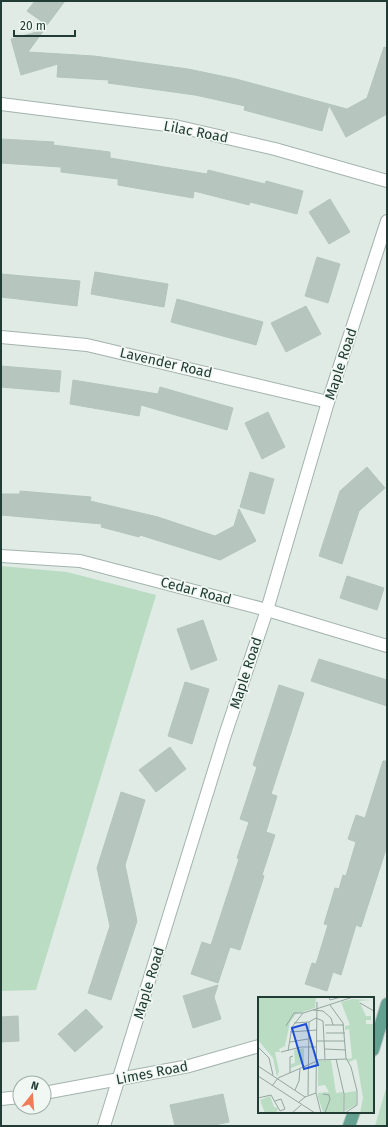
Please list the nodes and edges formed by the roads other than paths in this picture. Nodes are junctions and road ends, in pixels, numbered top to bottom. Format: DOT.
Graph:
graph roads {
  1 [pos="1,104"];
  2 [pos="387,181"];
  3 [pos="387,221"];
  4 [pos="1,337"];
  5 [pos="328,402"];
  6 [pos="1,556"];
  7 [pos="267,610"];
  8 [pos="387,646"];
  9 [pos="387,1004"];
  10 [pos="377,1024"];
  11 [pos="374,1044"];
  12 [pos="258,1046"];
  13 [pos="119,1080"];
  14 [pos="52,1092"];
  15 [pos="12,1098"];
  16 [pos="1,1099"];
  17 [pos="354,1113"];
  18 [pos="104,1126"];
  19 [pos="349,1126"];
  1 -- 2 [label="street, Lilac Road"];
  3 -- 5 [label="street, Maple Road"];
  4 -- 5 [label="street, Lavender Road"];
  5 -- 7 [label="street, Maple Road"];
  6 -- 7 [label="street, Cedar Road"];
  7 -- 8 [label="street, Cedar Road"];
  7 -- 13 [label="street, Maple Road"];
  9 -- 10 [label="main road"];
  10 -- 11 [label="main road"];
  12 -- 13 [label="street, Limes Road"];
  13 -- 14 [label="street, Limes Road"];
  13 -- 18 [label="street, Maple Road"];
  15 -- 16 [label="street"];
  17 -- 19 [label="main road"];
}
